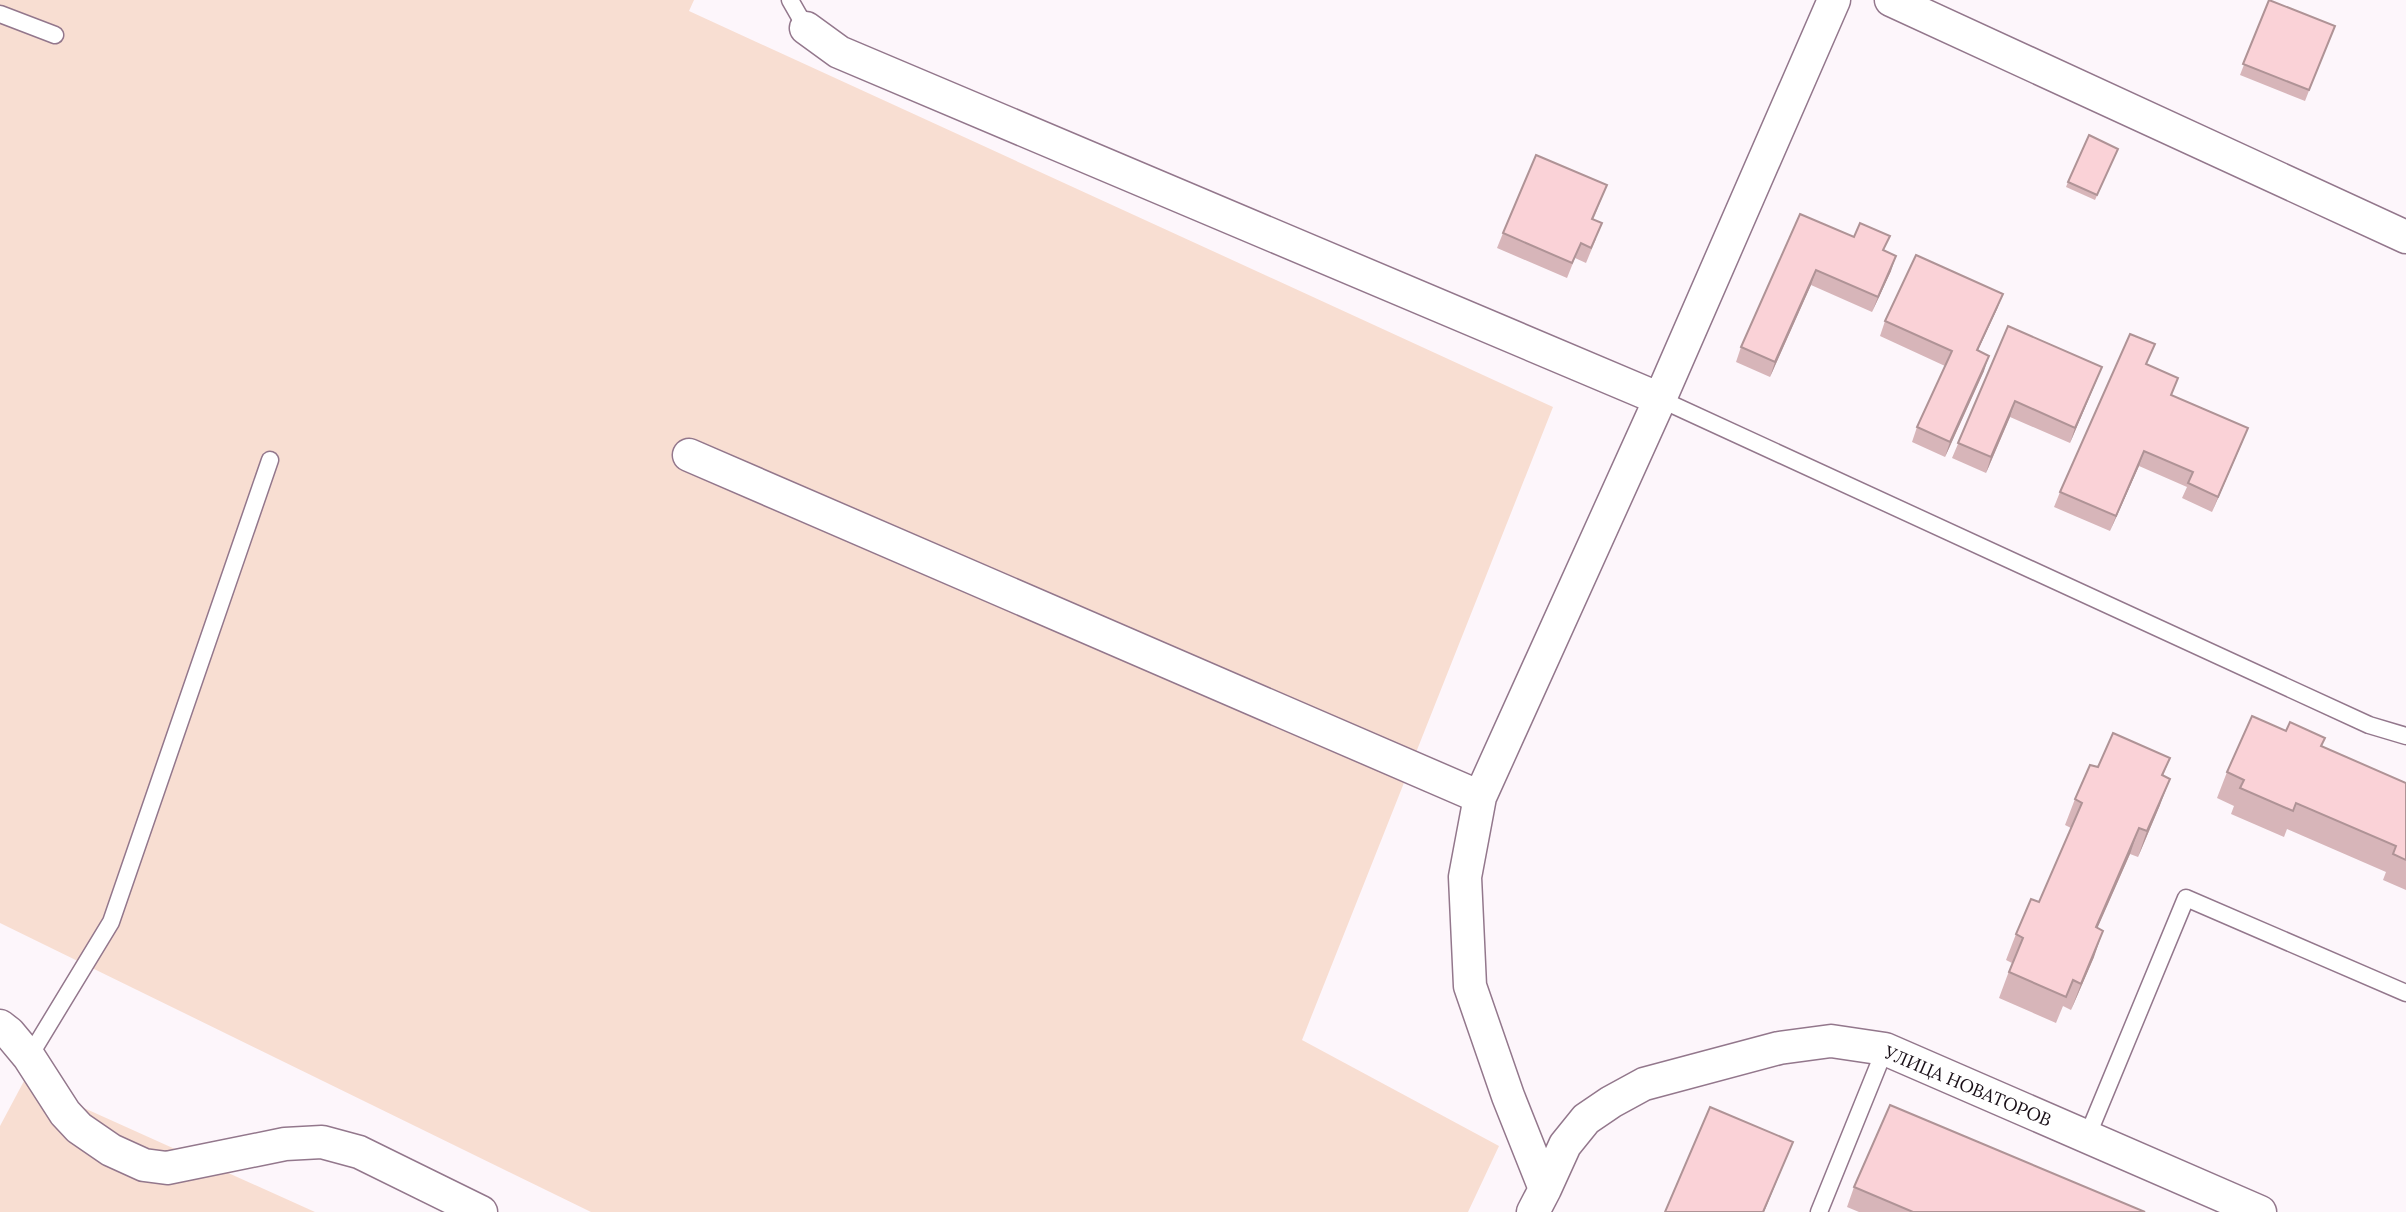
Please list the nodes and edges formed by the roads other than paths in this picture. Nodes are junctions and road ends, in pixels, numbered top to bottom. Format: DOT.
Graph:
graph roads {
  1 [pos="790,0"];
  2 [pos="1834,0"];
  3 [pos="1891,0"];
  4 [pos="0,14"];
  5 [pos="806,28"];
  6 [pos="55,35"];
  7 [pos="2406,237"];
  8 [pos="1660,399"];
  9 [pos="689,455"];
  10 [pos="270,460"];
  11 [pos="2406,736"];
  12 [pos="1480,797"];
  13 [pos="2406,993"];
  14 [pos="0,1026"];
  15 [pos="1885,1049"];
  16 [pos="29,1057"];
  17 [pos="2087,1137"];
  18 [pos="1539,1200"];
  19 [pos="481,1212"];
  20 [pos="1819,1212"];
  21 [pos="2260,1212"];
  1 -- 5 [label="lane"];
  2 -- 8 [label="street"];
  3 -- 7 [label="street"];
  4 -- 6 [label="lane"];
  5 -- 8 [label="street"];
  8 -- 11 [label="lane"];
  8 -- 12 [label="street"];
  9 -- 12 [label="street"];
  10 -- 16 [label="lane"];
  12 -- 18 [label="street"];
  13 -- 17 [label="lane"];
  14 -- 16 [label="street"];
  15 -- 17 [label="street, УЛИЦА НОВАТОРОВ"];
  15 -- 18 [label="street, УЛИЦА НОВАТОРОВ"];
  15 -- 20 [label="lane"];
  16 -- 19 [label="street"];
  17 -- 21 [label="street, УЛИЦА НОВАТОРОВ"];
}
